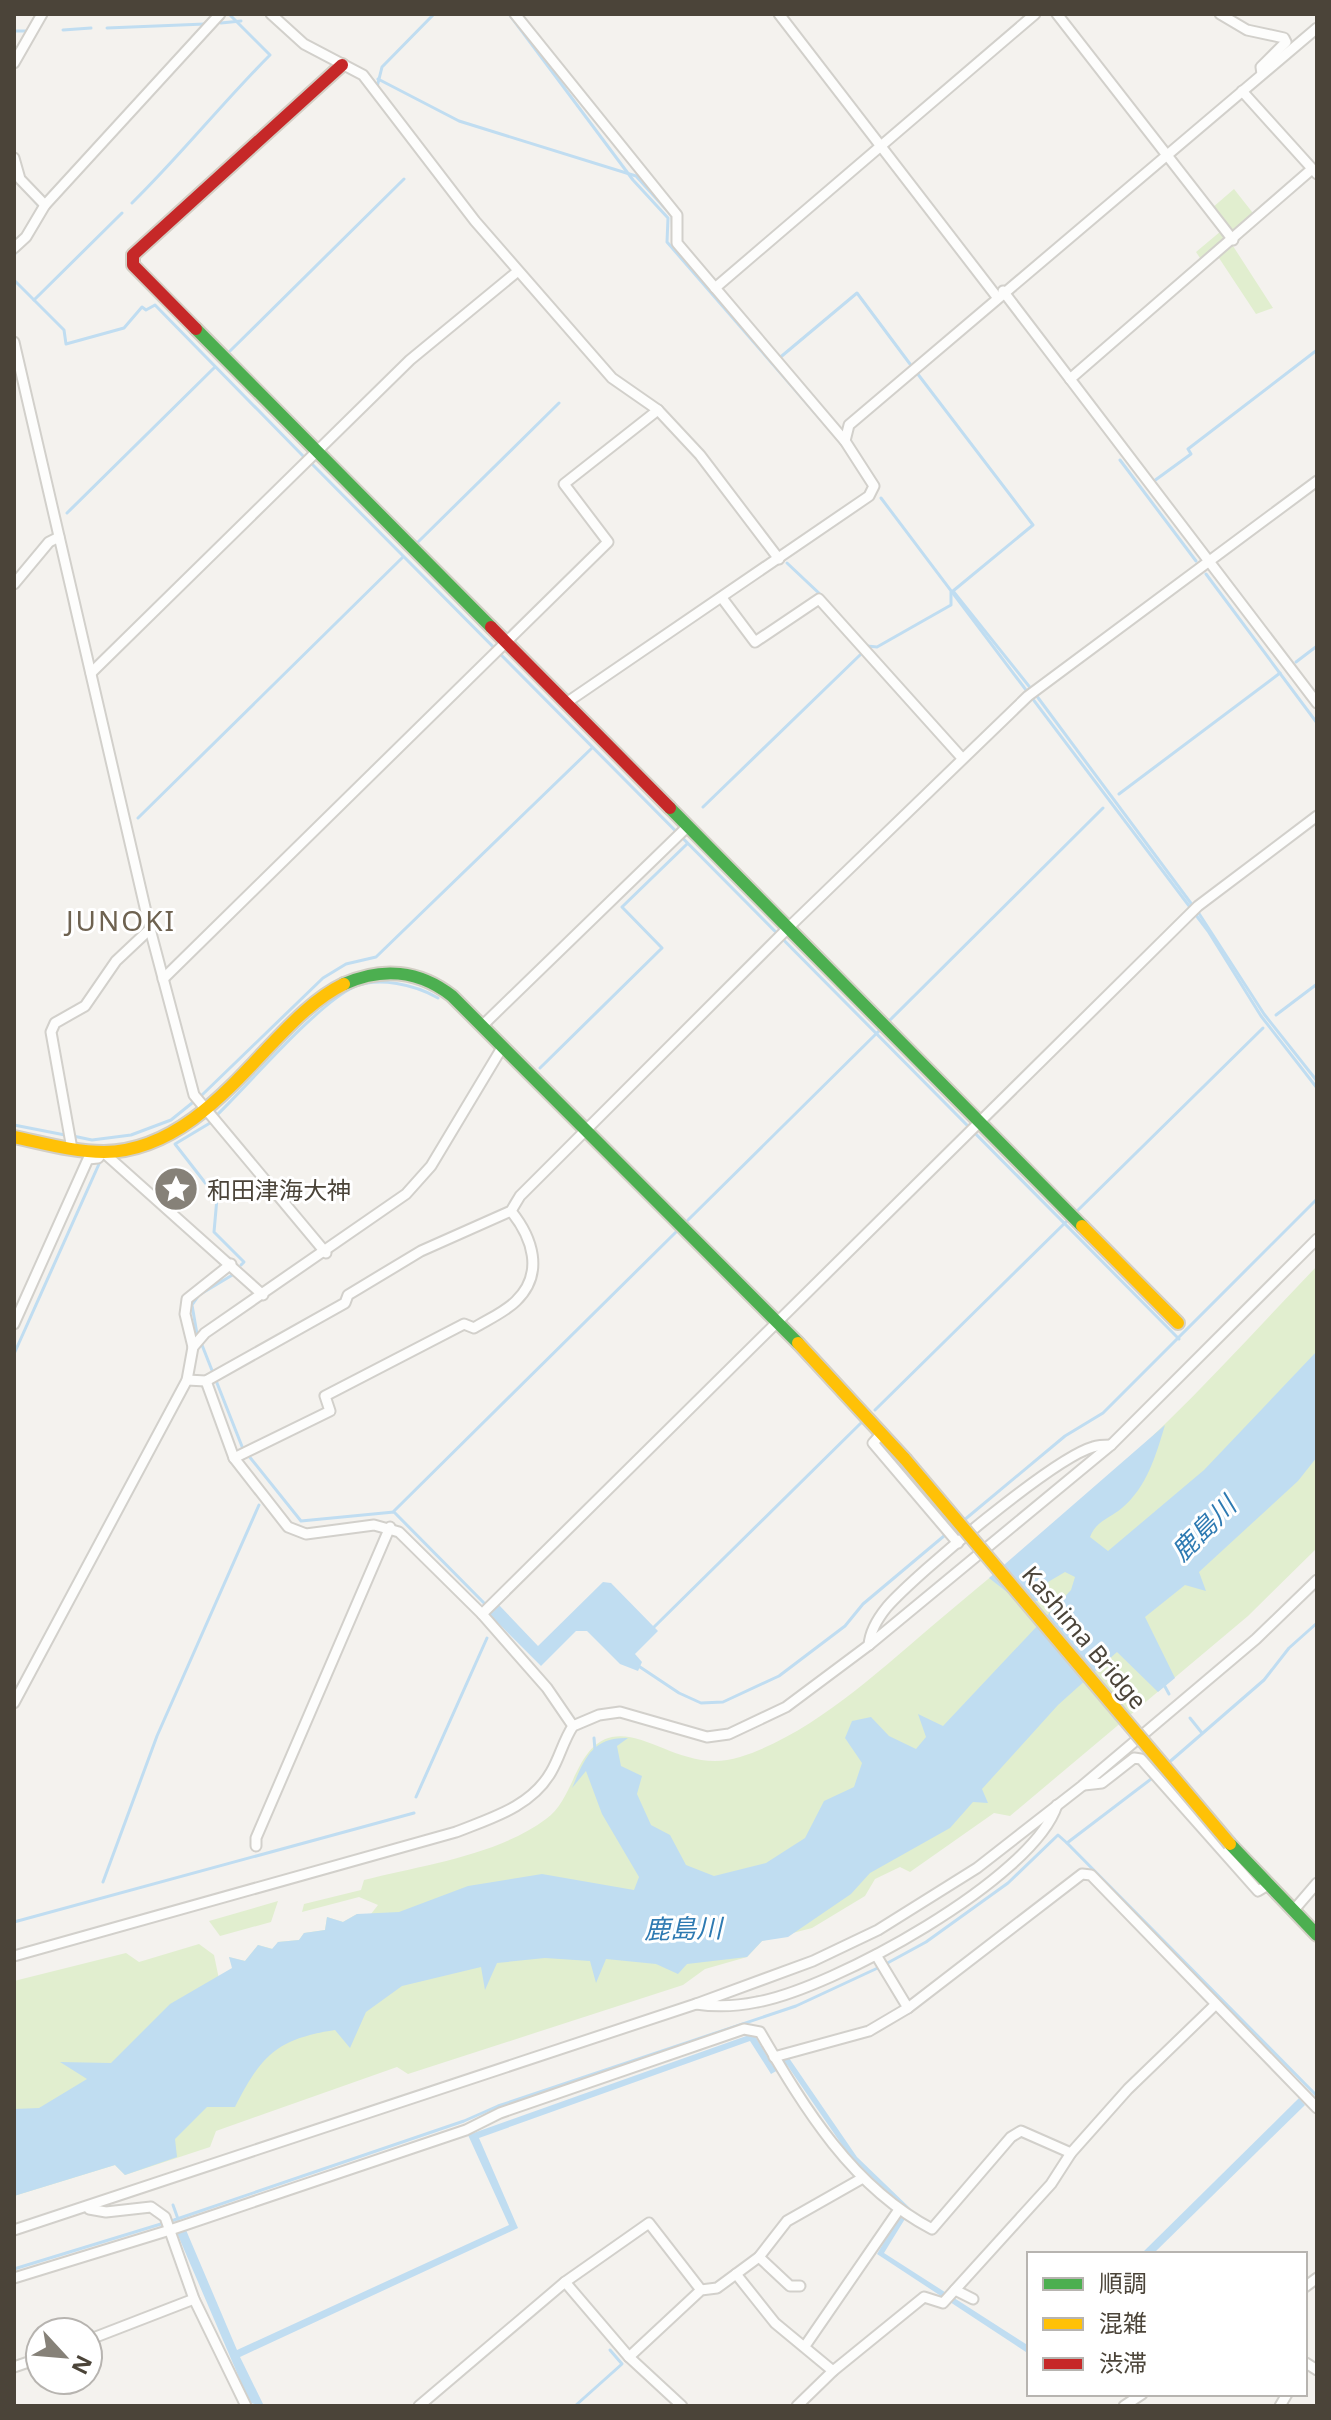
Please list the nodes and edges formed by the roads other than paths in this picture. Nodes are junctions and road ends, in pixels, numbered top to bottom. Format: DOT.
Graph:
graph roads {
  1 [pos="42,14"];
  2 [pos="220,14"];
  3 [pos="271,14"];
  4 [pos="515,14"];
  5 [pos="779,14"];
  6 [pos="1035,14"];
  7 [pos="1057,14"];
  8 [pos="1220,14"];
  9 [pos="1314,35"];
  10 [pos="14,63"];
  11 [pos="342,65"];
  12 [pos="1262,74"];
  13 [pos="1242,91"];
  14 [pos="881,146"];
  15 [pos="1166,154"];
  16 [pos="14,158"];
  17 [pos="1314,172"];
  18 [pos="45,205"];
  19 [pos="1233,240"];
  20 [pos="14,248"];
  21 [pos="518,271"];
  22 [pos="715,288"];
  23 [pos="1000,294"];
  24 [pos="14,342"];
  25 [pos="1070,379"];
  26 [pos="658,410"];
  27 [pos="845,441"];
  28 [pos="314,454"];
  29 [pos="1317,481"];
  30 [pos="59,537"];
  31 [pos="779,559"];
  32 [pos="1209,561"];
  33 [pos="14,584"];
  34 [pos="722,598"];
  35 [pos="505,646"];
  36 [pos="91,673"];
  37 [pos="566,703"];
  38 [pos="1317,703"];
  39 [pos="962,758"];
  40 [pos="1317,816"];
  41 [pos="682,832"];
  42 [pos="150,929"];
  43 [pos="786,930"];
  44 [pos="163,979"];
  45 [pos="483,1025"];
  46 [pos="503,1046"];
  47 [pos="199,1102"];
  48 [pos="978,1123"];
  49 [pos="586,1131"];
  50 [pos="14,1137"];
  51 [pos="72,1140"];
  52 [pos="103,1152"];
  53 [pos="511,1211"];
  54 [pos="1317,1239"];
  55 [pos="326,1253"];
  56 [pos="231,1264"];
  57 [pos="263,1295"];
  58 [pos="776,1321"];
  59 [pos="1178,1323"];
  60 [pos="14,1324"];
  61 [pos="193,1347"];
  62 [pos="213,1377"];
  63 [pos="187,1380"];
  64 [pos="882,1433"];
  65 [pos="1111,1445"];
  66 [pos="242,1455"];
  67 [pos="390,1527"];
  68 [pos="956,1541"];
  69 [pos="1317,1580"];
  70 [pos="482,1614"];
  71 [pos="869,1645"];
  72 [pos="14,1703"];
  73 [pos="573,1726"];
  74 [pos="1082,1786"];
  75 [pos="1057,1805"];
  76 [pos="256,1846"];
  77 [pos="1317,1883"];
  78 [pos="1268,1885"];
  79 [pos="1293,1911"];
  80 [pos="1317,1935"];
  81 [pos="14,1956"];
  82 [pos="877,1958"];
  83 [pos="696,2004"];
  84 [pos="1215,2005"];
  85 [pos="908,2008"];
  86 [pos="778,2062"];
  87 [pos="1317,2108"];
  88 [pos="1071,2153"];
  89 [pos="861,2179"];
  90 [pos="86,2209"];
  91 [pos="898,2211"];
  92 [pos="175,2227"];
  93 [pos="14,2230"];
  94 [pos="759,2257"];
  95 [pos="736,2274"];
  96 [pos="14,2278"];
  97 [pos="565,2282"];
  98 [pos="800,2286"];
  99 [pos="701,2290"];
  100 [pos="954,2291"];
  101 [pos="194,2299"];
  102 [pos="973,2299"];
  103 [pos="104,2334"];
  104 [pos="805,2346"];
  105 [pos="629,2357"];
  106 [pos="833,2371"];
  107 [pos="679,2405"];
  108 [pos="246,2406"];
  109 [pos="419,2406"];
  110 [pos="797,2406"];
  1 -- 10 [label="street"];
  2 -- 18 [label="street"];
  3 -- 11 [label="street"];
  4 -- 22 [label="street"];
  5 -- 14 [label="street"];
  6 -- 14 [label="street"];
  7 -- 15 [label="street"];
  8 -- 12 [label="street"];
  9 -- 12 [label="street"];
  11 -- 21 [label="street"];
  11 -- 28 [label="street"];
  12 -- 13 [label="street"];
  13 -- 15 [label="street"];
  13 -- 17 [label="street"];
  14 -- 22 [label="street"];
  14 -- 23 [label="street"];
  15 -- 19 [label="street"];
  15 -- 23 [label="street"];
  16 -- 18 [label="street"];
  17 -- 19 [label="street"];
  18 -- 20 [label="street"];
  19 -- 25 [label="street"];
  21 -- 26 [label="street"];
  21 -- 28 [label="street"];
  22 -- 27 [label="street"];
  23 -- 25 [label="street"];
  23 -- 27 [label="street"];
  24 -- 30 [label="street"];
  25 -- 32 [label="street"];
  26 -- 31 [label="street"];
  26 -- 35 [label="street"];
  27 -- 31 [label="street"];
  28 -- 35 [label="street"];
  28 -- 36 [label="street"];
  29 -- 32 [label="street"];
  30 -- 33 [label="street"];
  30 -- 36 [label="street"];
  31 -- 34 [label="street"];
  32 -- 38 [label="street"];
  32 -- 39 [label="street"];
  34 -- 37 [label="street"];
  34 -- 39 [label="street"];
  35 -- 37 [label="street"];
  35 -- 44 [label="street"];
  36 -- 42 [label="street"];
  37 -- 41 [label="street"];
  39 -- 43 [label="street"];
  40 -- 48 [label="street"];
  41 -- 43 [label="street"];
  41 -- 45 [label="street"];
  42 -- 44 [label="street"];
  42 -- 51 [label="street"];
  43 -- 48 [label="street"];
  43 -- 49 [label="street"];
  44 -- 47 [label="street"];
  45 -- 46 [label="street, Kashima Bridge"];
  45 -- 47 [label="street, Kashima Bridge"];
  46 -- 49 [label="street, Kashima Bridge"];
  46 -- 55 [label="street"];
  47 -- 52 [label="street, Kashima Bridge"];
  47 -- 55 [label="street"];
  48 -- 58 [label="street"];
  48 -- 59 [label="street"];
  49 -- 53 [label="street"];
  49 -- 58 [label="street, Kashima Bridge"];
  50 -- 51 [label="street, Kashima Bridge"];
  51 -- 52 [label="street, Kashima Bridge"];
  52 -- 56 [label="street"];
  52 -- 60 [label="street"];
  53 -- 62 [label="street"];
  53 -- 66 [label="street"];
  54 -- 65 [label="street"];
  55 -- 57 [label="street"];
  56 -- 57 [label="street"];
  56 -- 61 [label="street"];
  57 -- 61 [label="street"];
  58 -- 64 [label="street, Kashima Bridge"];
  58 -- 70 [label="street"];
  61 -- 63 [label="street"];
  62 -- 63 [label="street"];
  62 -- 66 [label="street"];
  63 -- 72 [label="street"];
  64 -- 68 [label="street"];
  64 -- 78 [label="street, Kashima Bridge, bridge"];
  65 -- 68 [label="street"];
  65 -- 71 [label="street"];
  66 -- 67 [label="street"];
  67 -- 70 [label="street"];
  67 -- 76 [label="street"];
  68 -- 71 [label="street"];
  69 -- 74 [label="street"];
  70 -- 73 [label="street"];
  71 -- 73 [label="street"];
  73 -- 81 [label="street"];
  74 -- 75 [label="street"];
  74 -- 78 [label="street"];
  75 -- 82 [label="street"];
  75 -- 83 [label="street"];
  77 -- 79 [label="street"];
  78 -- 79 [label="street, Kashima Bridge"];
  79 -- 80 [label="street, Kashima Bridge"];
  82 -- 83 [label="street"];
  82 -- 85 [label="street"];
  83 -- 90 [label="street"];
  84 -- 85 [label="street"];
  84 -- 87 [label="street"];
  84 -- 88 [label="street"];
  85 -- 86 [label="street"];
  86 -- 89 [label="street"];
  86 -- 92 [label="street"];
  88 -- 91 [label="street"];
  88 -- 100 [label="street"];
  89 -- 91 [label="street"];
  89 -- 94 [label="street"];
  90 -- 92 [label="street"];
  90 -- 93 [label="street"];
  91 -- 104 [label="street"];
  92 -- 96 [label="street"];
  92 -- 101 [label="street"];
  94 -- 95 [label="street"];
  94 -- 98 [label="street"];
  95 -- 99 [label="street"];
  95 -- 104 [label="street"];
  97 -- 99 [label="street"];
  97 -- 105 [label="street"];
  97 -- 109 [label="street"];
  99 -- 105 [label="street"];
  100 -- 102 [label="street"];
  100 -- 106 [label="street"];
  101 -- 103 [label="street"];
  101 -- 108 [label="street"];
  104 -- 106 [label="street"];
  105 -- 107 [label="street"];
  106 -- 110 [label="street"];
}
